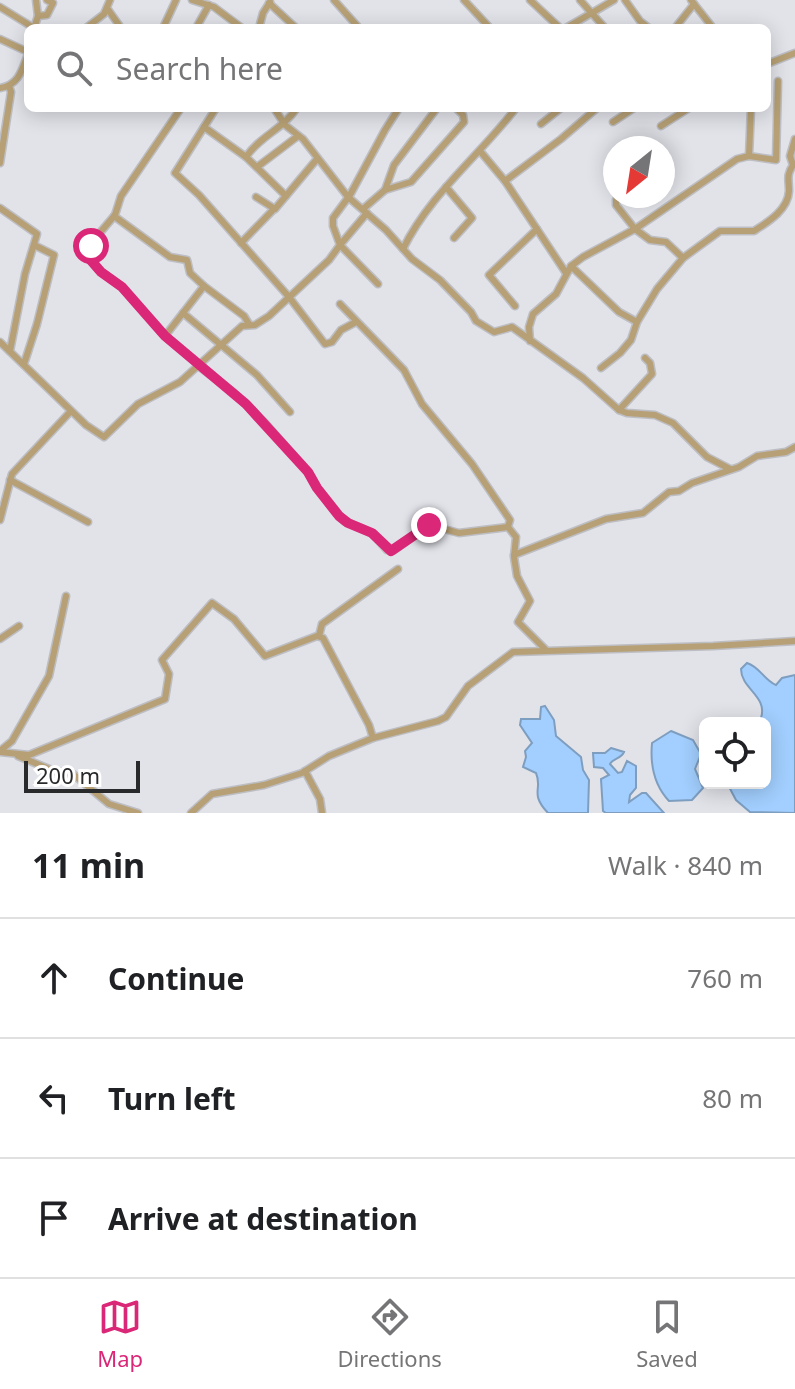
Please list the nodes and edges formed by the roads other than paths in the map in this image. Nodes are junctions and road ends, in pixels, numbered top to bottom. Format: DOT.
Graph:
graph roads {
  1 [pos="36,0"];
  2 [pos="47,0"];
  3 [pos="176,0"];
  4 [pos="226,0"];
  5 [pos="334,0"];
  6 [pos="464,0"];
  7 [pos="530,0"];
  8 [pos="580,0"];
  9 [pos="614,0"];
  10 [pos="625,0"];
  11 [pos="195,1"];
  12 [pos="270,2"];
  13 [pos="693,2"];
  14 [pos="108,4"];
  15 [pos="209,5"];
  16 [pos="0,7"];
  17 [pos="221,10"];
  18 [pos="593,12"];
  19 [pos="38,16"];
  20 [pos="28,24"];
  21 [pos="35,24"];
  22 [pos="89,24"];
  23 [pos="119,24"];
  24 [pos="165,24"];
  25 [pos="198,24"];
  26 [pos="237,24"];
  27 [pos="260,24"];
  28 [pos="292,24"];
  29 [pos="355,24"];
  30 [pos="486,24"];
  31 [pos="556,24"];
  32 [pos="573,24"];
  33 [pos="602,24"];
  34 [pos="644,24"];
  35 [pos="678,24"];
  36 [pos="710,24"];
  37 [pos="0,39"];
  38 [pos="24,51"];
  39 [pos="793,51"];
  40 [pos="771,62"];
  41 [pos="24,63"];
  42 [pos="778,81"];
  43 [pos="9,86"];
  44 [pos="0,88"];
  45 [pos="178,112"];
  46 [pos="213,112"];
  47 [pos="277,112"];
  48 [pos="294,112"];
  49 [pos="396,112"];
  50 [pos="434,112"];
  51 [pos="460,112"];
  52 [pos="513,112"];
  53 [pos="556,112"];
  54 [pos="592,112"];
  55 [pos="628,112"];
  56 [pos="683,112"];
  57 [pos="751,112"];
  58 [pos="613,122"];
  59 [pos="541,124"];
  60 [pos="285,125"];
  61 [pos="661,126"];
  62 [pos="204,127"];
  63 [pos="298,136"];
  64 [pos="795,139"];
  65 [pos="480,151"];
  66 [pos="749,156"];
  67 [pos="246,157"];
  68 [pos="317,159"];
  69 [pos="0,163"];
  70 [pos="257,167"];
  71 [pos="505,181"];
  72 [pos="446,187"];
  73 [pos="385,190"];
  74 [pos="286,196"];
  75 [pos="256,197"];
  76 [pos="348,197"];
  77 [pos="618,208"];
  78 [pos="0,209"];
  79 [pos="274,209"];
  80 [pos="365,211"];
  81 [pos="114,216"];
  82 [pos="537,229"];
  83 [pos="635,229"];
  84 [pos="454,238"];
  85 [pos="241,243"];
  86 [pos="34,245"];
  87 [pos="340,245"];
  88 [pos="403,249"];
  89 [pos="683,258"];
  90 [pos="571,266"];
  91 [pos="566,273"];
  92 [pos="378,284"];
  93 [pos="204,286"];
  94 [pos="289,297"];
  95 [pos="340,304"];
  96 [pos="515,306"];
  97 [pos="183,313"];
  98 [pos="356,322"];
  99 [pos="637,322"];
  100 [pos="249,324"];
  101 [pos="165,336"];
  102 [pos="530,341"];
  103 [pos="0,342"];
  104 [pos="219,344"];
  105 [pos="10,351"];
  106 [pos="645,358"];
  107 [pos="24,364"];
  108 [pos="197,365"];
  109 [pos="601,368"];
  110 [pos="619,410"];
  111 [pos="71,411"];
  112 [pos="290,412"];
  113 [pos="795,447"];
  114 [pos="730,469"];
  115 [pos="10,480"];
  116 [pos="0,520"];
  117 [pos="88,522"];
  118 [pos="508,527"];
  119 [pos="514,555"];
  120 [pos="398,569"];
  121 [pos="66,596"];
  122 [pos="19,626"];
  123 [pos="319,636"];
  124 [pos="0,639"];
  125 [pos="795,641"];
  126 [pos="545,649"];
  127 [pos="373,738"];
  128 [pos="0,752"];
  129 [pos="17,755"];
  130 [pos="305,771"];
  131 [pos="138,813"];
  132 [pos="191,813"];
  133 [pos="322,813"];
  1 -- 19 [label="street"];
  2 -- 19 [label="street"];
  3 -- 24 [label="street"];
  4 -- 17 [label="street"];
  5 -- 29 [label="street"];
  6 -- 30 [label="street"];
  7 -- 31 [label="street"];
  8 -- 18 [label="street"];
  9 -- 18 [label="street"];
  10 -- 34 [label="street"];
  11 -- 15 [label="street"];
  12 -- 27 [label="street"];
  12 -- 28 [label="street"];
  13 -- 35 [label="street"];
  13 -- 36 [label="street"];
  14 -- 22 [label="street"];
  14 -- 23 [label="street"];
  15 -- 17 [label="street"];
  15 -- 25 [label="street"];
  16 -- 20 [label="street"];
  17 -- 26 [label="street"];
  18 -- 32 [label="street"];
  18 -- 33 [label="street"];
  19 -- 21 [label="street"];
  37 -- 38 [label="street"];
  39 -- 40 [label="street"];
  41 -- 43 [label="street"];
  42 -- 66 [label="street"];
  43 -- 44 [label="street"];
  43 -- 69 [label="street"];
  45 -- 81 [label="street"];
  46 -- 62 [label="street"];
  47 -- 60 [label="street"];
  48 -- 60 [label="street"];
  49 -- 76 [label="street"];
  50 -- 73 [label="street"];
  51 -- 73 [label="street"];
  52 -- 65 [label="street"];
  53 -- 59 [label="street"];
  54 -- 71 [label="street"];
  55 -- 58 [label="street"];
  56 -- 61 [label="street"];
  57 -- 66 [label="street"];
  60 -- 63 [label="street"];
  60 -- 67 [label="street"];
  62 -- 67 [label="street"];
  62 -- 85 [label="street"];
  63 -- 68 [label="street"];
  63 -- 70 [label="street"];
  64 -- 89 [label="street"];
  65 -- 71 [label="street"];
  65 -- 72 [label="street"];
  66 -- 83 [label="street"];
  67 -- 70 [label="street"];
  68 -- 74 [label="street"];
  68 -- 76 [label="street"];
  70 -- 74 [label="street"];
  71 -- 82 [label="street"];
  72 -- 84 [label="street"];
  72 -- 88 [label="street"];
  73 -- 80 [label="street"];
  74 -- 79 [label="street"];
  75 -- 79 [label="street"];
  76 -- 80 [label="street"];
  76 -- 87 [label="street"];
  77 -- 83 [label="street"];
  78 -- 86 [label="street"];
  79 -- 85 [label="street"];
  80 -- 87 [label="street"];
  80 -- 88 [label="street"];
  81 -- 93 [label="street"];
  81 -- 101 [label="street"];
  82 -- 91 [label="street"];
  82 -- 96 [label="street"];
  83 -- 89 [label="street"];
  83 -- 90 [label="street"];
  85 -- 94 [label="street"];
  86 -- 105 [label="street"];
  86 -- 107 [label="street"];
  87 -- 92 [label="street"];
  87 -- 94 [label="street"];
  88 -- 102 [label="street"];
  89 -- 99 [label="street"];
  90 -- 91 [label="street"];
  90 -- 99 [label="street"];
  91 -- 102 [label="street"];
  93 -- 97 [label="street"];
  93 -- 100 [label="street"];
  94 -- 98 [label="street"];
  94 -- 100 [label="street"];
  95 -- 98 [label="street"];
  97 -- 101 [label="street"];
  97 -- 104 [label="street"];
  98 -- 118 [label="street"];
  99 -- 109 [label="street"];
  100 -- 104 [label="street"];
  101 -- 108 [label="street"];
  102 -- 110 [label="street"];
  103 -- 105 [label="street"];
  104 -- 108 [label="street"];
  104 -- 112 [label="street"];
  105 -- 107 [label="street"];
  106 -- 110 [label="street"];
  107 -- 111 [label="street"];
  108 -- 111 [label="street"];
  108 -- 118 [label="street"];
  110 -- 114 [label="street"];
  111 -- 115 [label="street"];
  113 -- 114 [label="street"];
  114 -- 119 [label="street"];
  115 -- 116 [label="street"];
  115 -- 117 [label="street"];
  118 -- 119 [label="street"];
  119 -- 126 [label="street"];
  120 -- 123 [label="street"];
  121 -- 128 [label="street"];
  122 -- 124 [label="street"];
  123 -- 127 [label="street"];
  123 -- 129 [label="street"];
  125 -- 126 [label="street"];
  126 -- 127 [label="street"];
  127 -- 130 [label="street"];
  128 -- 129 [label="street"];
  129 -- 131 [label="street"];
  130 -- 132 [label="street"];
  130 -- 133 [label="street"];
}
